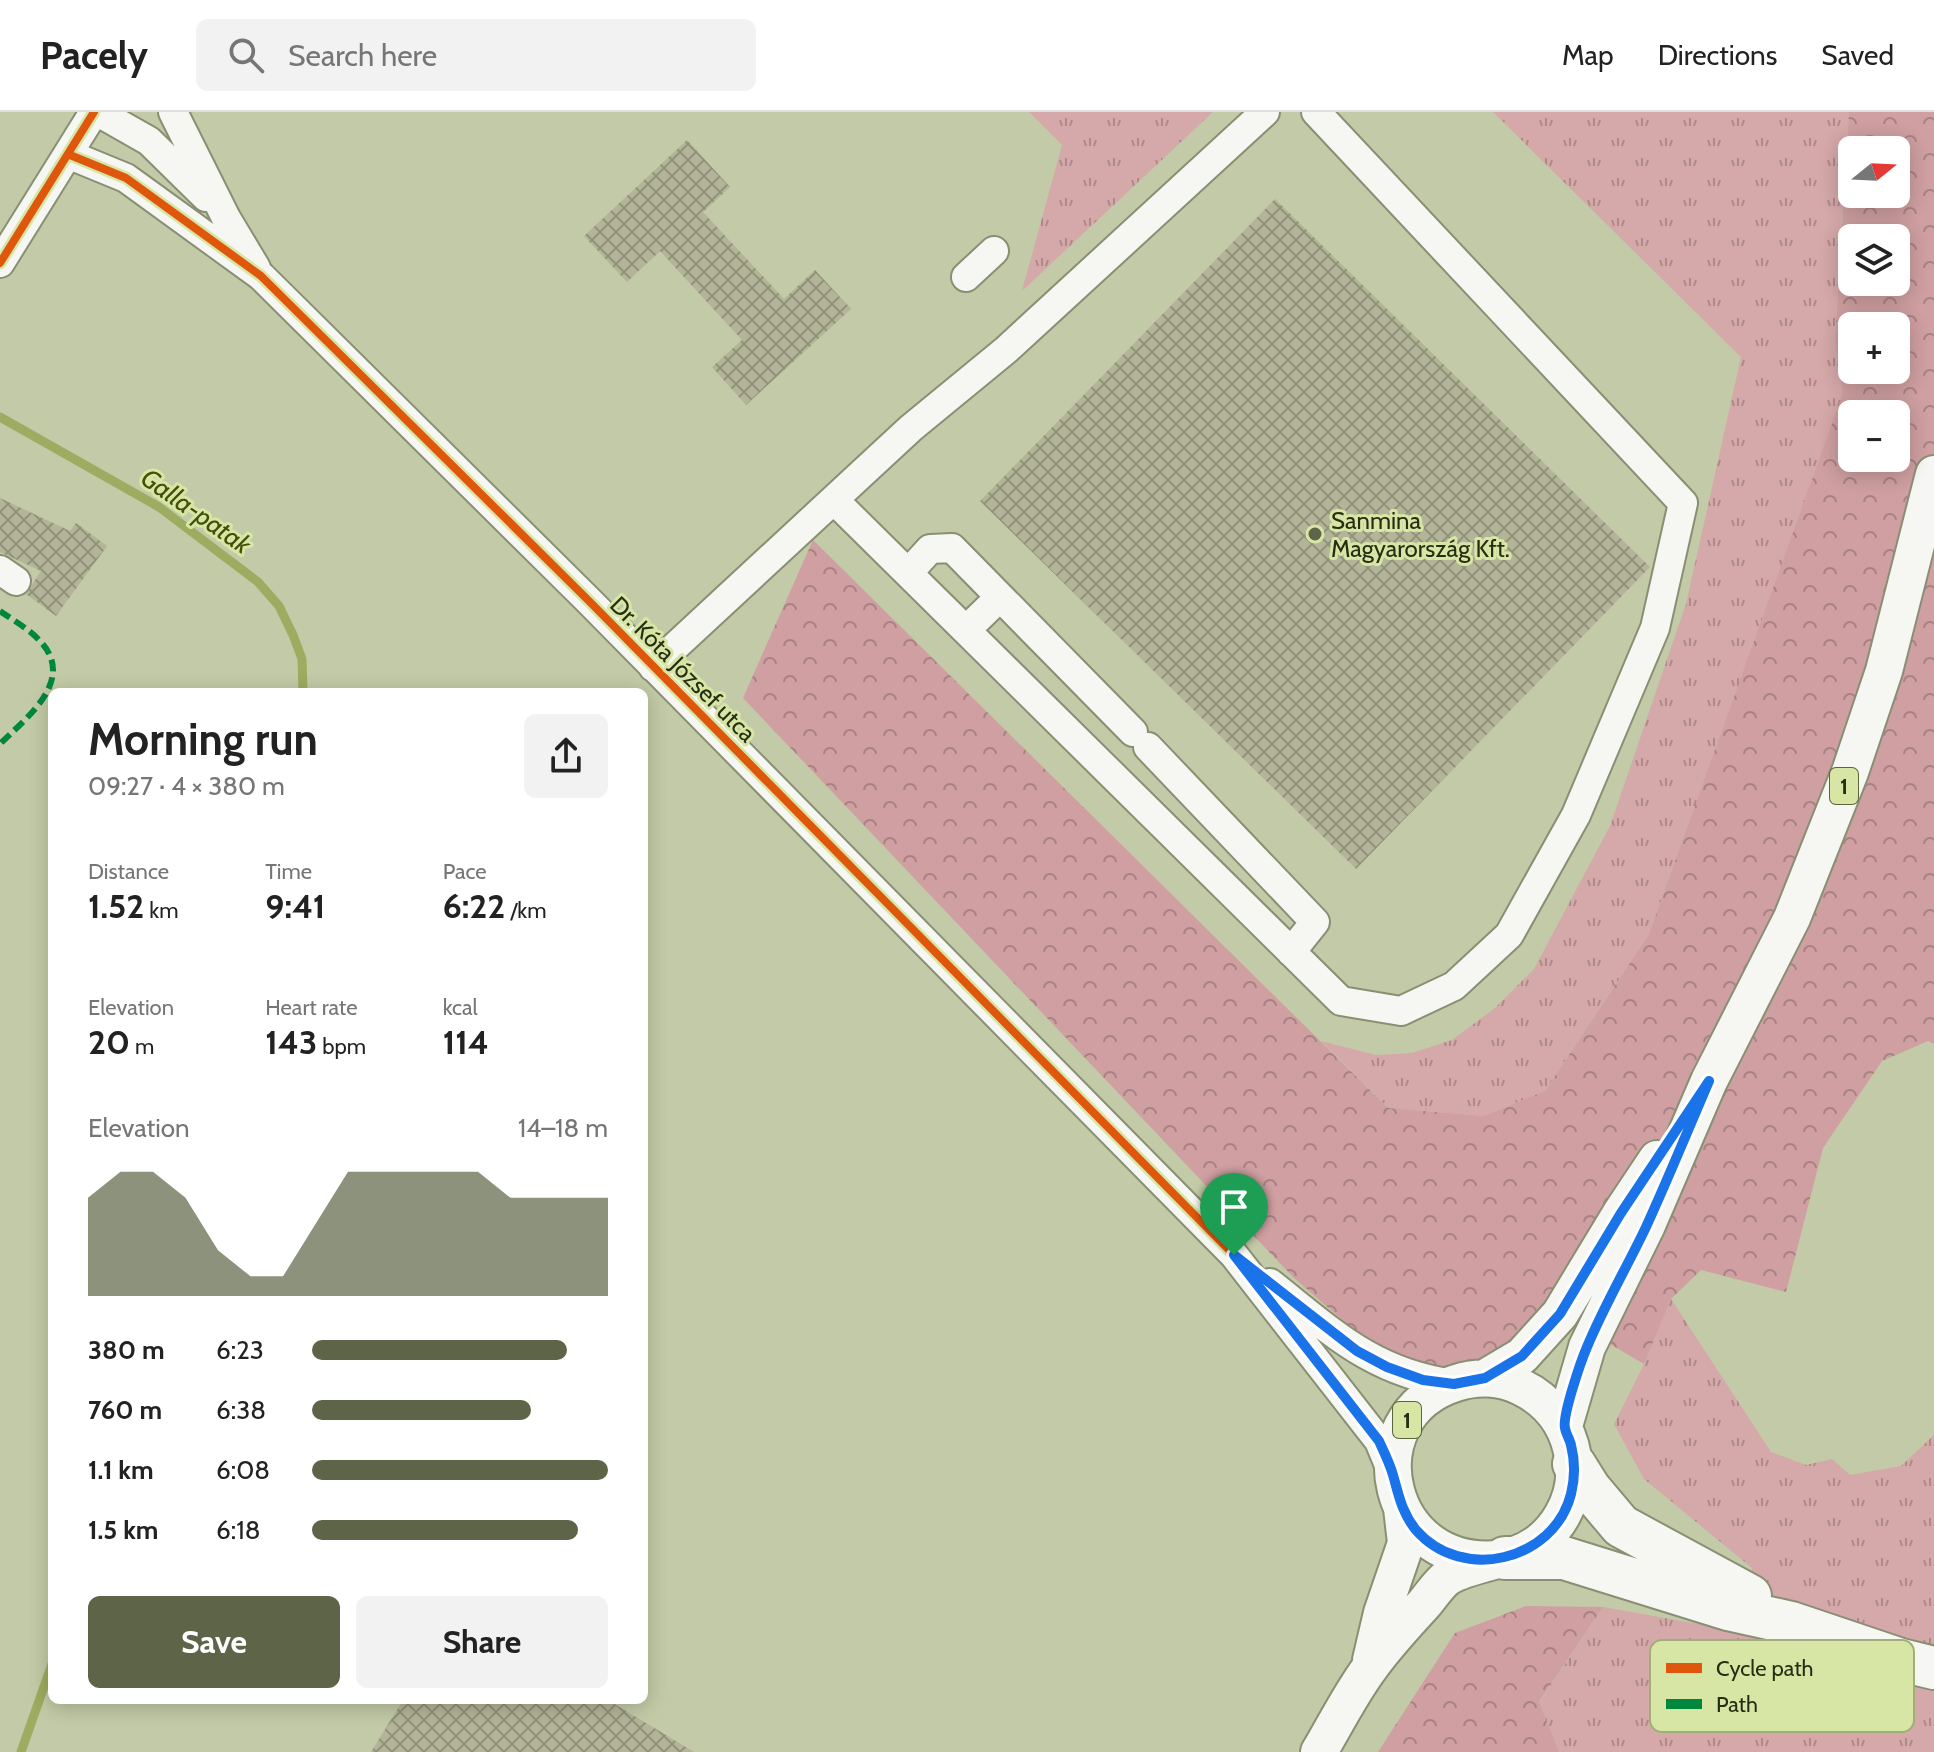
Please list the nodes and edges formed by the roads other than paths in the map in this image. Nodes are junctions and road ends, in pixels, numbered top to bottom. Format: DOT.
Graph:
graph roads {
  1 [pos="96,112"];
  2 [pos="173,112"];
  3 [pos="1265,112"];
  4 [pos="1316,112"];
  5 [pos="70,155"];
  6 [pos="226,218"];
  7 [pos="994,251"];
  8 [pos="0,263"];
  9 [pos="261,276"];
  10 [pos="966,277"];
  11 [pos="1934,474"];
  12 [pos="834,500"];
  13 [pos="908,573"];
  14 [pos="1000,597"];
  15 [pos="966,630"];
  16 [pos="653,667"];
  17 [pos="1291,952"];
  18 [pos="1709,1081"];
  19 [pos="1234,1255"];
  20 [pos="1469,1381"];
  21 [pos="1569,1445"];
  22 [pos="1397,1492"];
  23 [pos="1505,1558"];
  24 [pos="1791,1623"];
  25 [pos="1842,1640"];
  26 [pos="1914,1663"];
  27 [pos="1934,1668"];
  28 [pos="1369,1669"];
  29 [pos="1319,1752"];
  1 -- 5 [label="street"];
  1 -- 6 [label="street, Dr. Kóta József utca"];
  2 -- 6 [label="street, Dr. Kóta József utca"];
  3 -- 12 [label="street"];
  4 -- 17 [label="street"];
  5 -- 8 [label="street"];
  5 -- 9 [label="street, Dr. Kóta József utca"];
  6 -- 9 [label="street, Dr. Kóta József utca"];
  7 -- 10 [label="street"];
  9 -- 16 [label="street, Dr. Kóta József utca"];
  11 -- 18 [label="main road, 1"];
  12 -- 13 [label="street"];
  12 -- 16 [label="street"];
  13 -- 14 [label="street"];
  13 -- 15 [label="street"];
  14 -- 15 [label="street"];
  14 -- 17 [label="street"];
  15 -- 17 [label="street"];
  16 -- 19 [label="street, Dr. Kóta József utca"];
  18 -- 20 [label="main road, 1"];
  18 -- 21 [label="main road, 1"];
  19 -- 20 [label="street"];
  19 -- 22 [label="street"];
  20 -- 21 [label="main road"];
  20 -- 22 [label="main road, 1"];
  21 -- 23 [label="main road, 1"];
  21 -- 24 [label="highway"];
  22 -- 23 [label="main road, 1"];
  22 -- 28 [label="main road, 1"];
  23 -- 24 [label="highway"];
  23 -- 28 [label="main road, 1"];
  24 -- 25 [label="highway"];
  26 -- 27 [label="highway"];
  28 -- 29 [label="main road, 1"];
}
